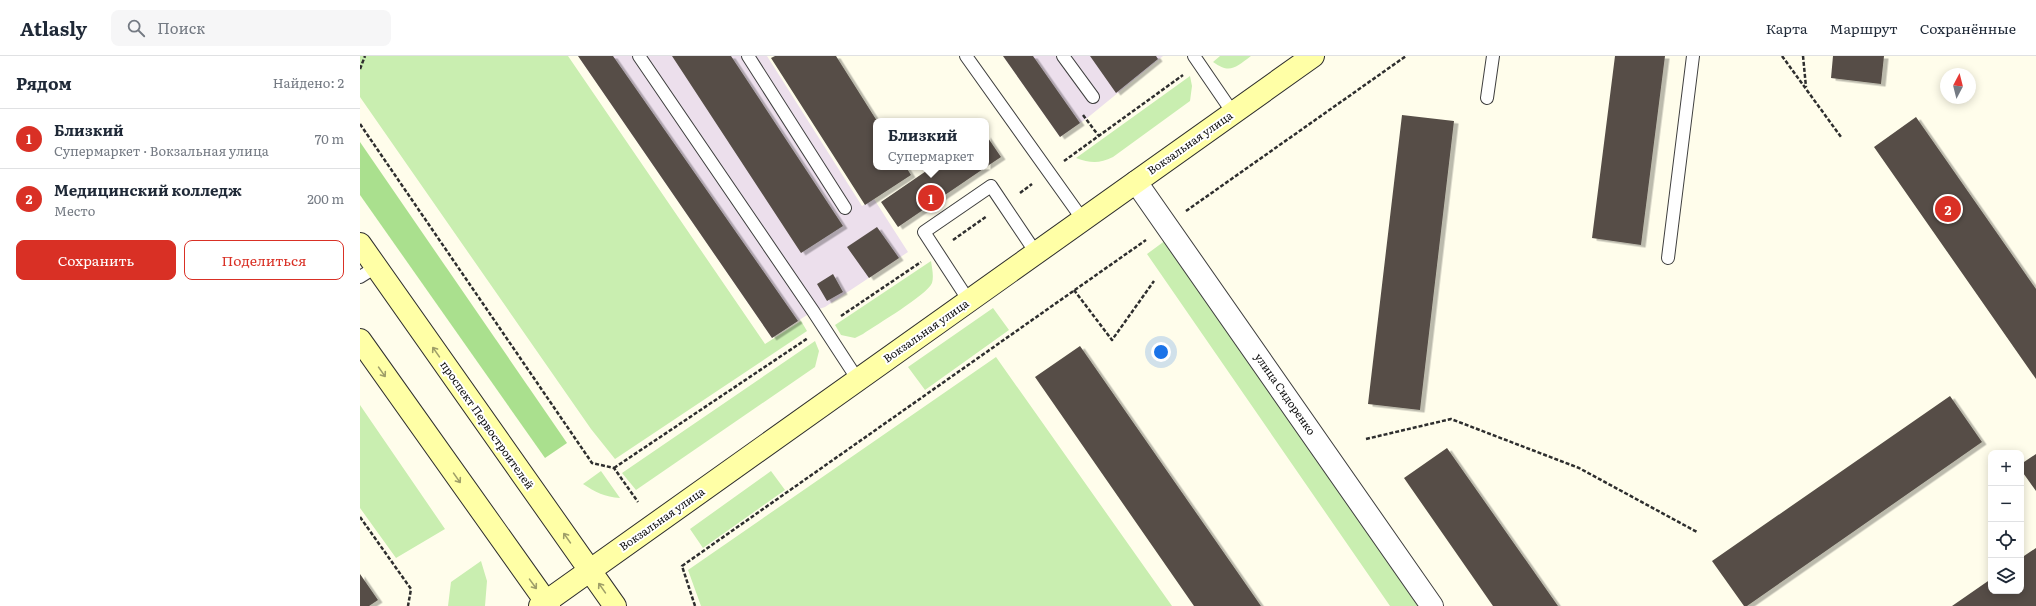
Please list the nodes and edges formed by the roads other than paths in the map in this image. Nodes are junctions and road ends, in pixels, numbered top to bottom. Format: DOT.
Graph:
graph roads {
  1 [pos="639,56"];
  2 [pos="748,56"];
  3 [pos="966,56"];
  4 [pos="1063,56"];
  5 [pos="1493,56"];
  6 [pos="1693,56"];
  7 [pos="1308,58"];
  8 [pos="1197,60"];
  9 [pos="1093,97"];
  10 [pos="1487,98"];
  11 [pos="1233,113"];
  12 [pos="1136,182"];
  13 [pos="845,208"];
  14 [pos="1083,220"];
  15 [pos="360,244"];
  16 [pos="1036,253"];
  17 [pos="1668,258"];
  18 [pos="368,272"];
  19 [pos="968,301"];
  20 [pos="360,340"];
  21 [pos="858,380"];
  22 [pos="590,570"];
  23 [pos="545,604"];
  24 [pos="615,606"];
  25 [pos="1432,606"];
  1 -- 21 [label="lane"];
  2 -- 13 [label="lane"];
  3 -- 14 [label="lane"];
  4 -- 9 [label="lane"];
  5 -- 10 [label="lane"];
  6 -- 17 [label="lane"];
  7 -- 11 [label="street, Вокзальная улица"];
  8 -- 11 [label="lane"];
  11 -- 12 [label="street, Вокзальная улица"];
  12 -- 14 [label="street, Вокзальная улица"];
  12 -- 25 [label="street, улица Сидоренко"];
  14 -- 16 [label="street, Вокзальная улица"];
  15 -- 18 [label="street, проспект Первостроителей"];
  16 -- 19 [label="street, Вокзальная улица"];
  16 -- 19 [label="lane"];
  22 -- 18 [label="street, проспект Первостроителей, one-way"];
  19 -- 21 [label="street, Вокзальная улица"];
  20 -- 23 [label="street, one-way"];
  21 -- 22 [label="street, Вокзальная улица"];
  22 -- 23 [label="street, Вокзальная улица"];
  24 -- 22 [label="street, проспект Первостроителей, one-way"];
}
